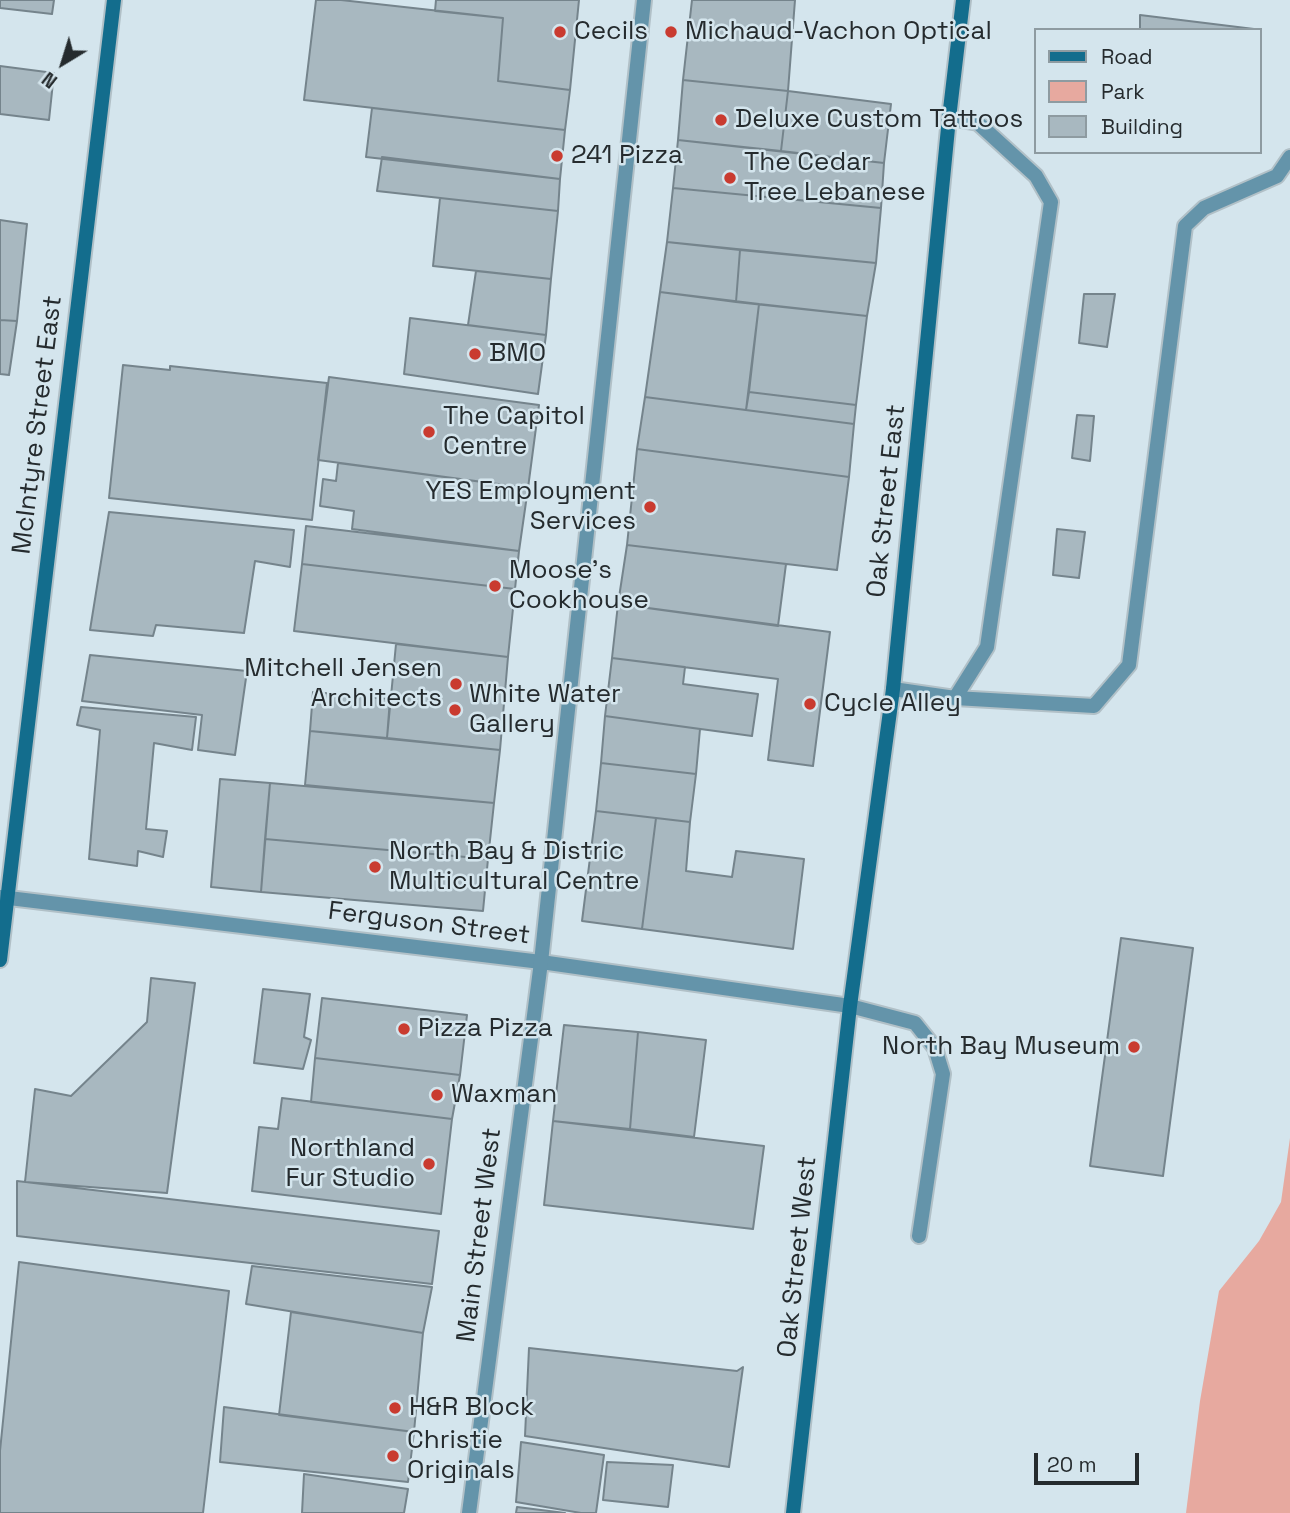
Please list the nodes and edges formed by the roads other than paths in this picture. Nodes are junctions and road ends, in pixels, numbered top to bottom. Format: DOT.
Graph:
graph roads {
  1 [pos="114,0"];
  2 [pos="643,0"];
  3 [pos="963,0"];
  4 [pos="948,118"];
  5 [pos="1290,157"];
  6 [pos="893,690"];
  7 [pos="955,698"];
  8 [pos="4,898"];
  9 [pos="0,960"];
  10 [pos="541,962"];
  11 [pos="850,1006"];
  12 [pos="919,1236"];
  13 [pos="468,1513"];
  14 [pos="793,1513"];
  1 -- 8 [label="main road, McIntyre Street East"];
  2 -- 10 [label="street, Main Street West"];
  3 -- 4 [label="main road, Oak Street East"];
  4 -- 6 [label="main road, Oak Street East"];
  4 -- 7 [label="street"];
  5 -- 7 [label="street"];
  6 -- 7 [label="street"];
  6 -- 11 [label="main road, Oak Street East"];
  8 -- 9 [label="main road, McIntyre Street East"];
  8 -- 10 [label="street, Ferguson Street"];
  10 -- 11 [label="street, Ferguson Street"];
  10 -- 13 [label="street, Main Street West"];
  11 -- 12 [label="street, Ferguson Street"];
  11 -- 14 [label="main road, Oak Street West"];
}
